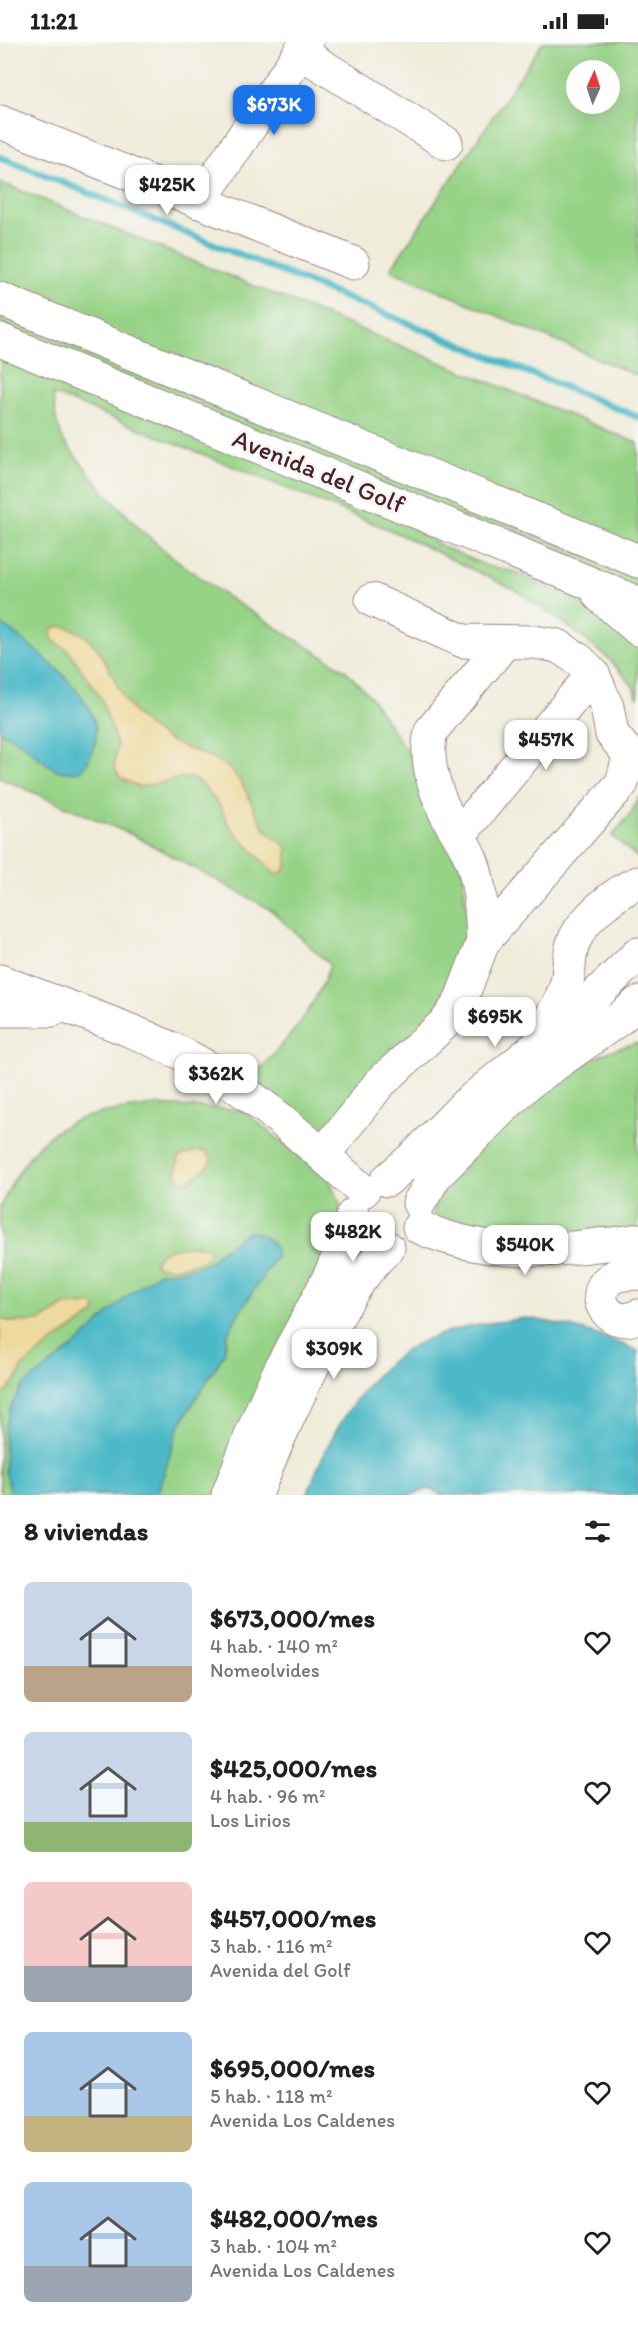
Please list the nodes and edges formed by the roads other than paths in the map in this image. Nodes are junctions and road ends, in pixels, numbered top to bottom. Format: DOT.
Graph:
graph roads {
  1 [pos="303,47"];
  2 [pos="0,122"];
  3 [pos="446,143"];
  4 [pos="200,202"];
  5 [pos="353,263"];
  6 [pos="0,299"];
  7 [pos="0,340"];
  8 [pos="638,561"];
  9 [pos="582,580"];
  10 [pos="372,600"];
  11 [pos="638,603"];
  12 [pos="638,629"];
  13 [pos="505,642"];
  14 [pos="593,674"];
  15 [pos="460,834"];
  16 [pos="638,883"];
  17 [pos="483,942"];
  18 [pos="638,954"];
  19 [pos="0,981"];
  20 [pos="638,1003"];
  21 [pos="0,1010"];
  22 [pos="74,1011"];
  23 [pos="522,1058"];
  24 [pos="323,1155"];
  25 [pos="368,1196"];
  26 [pos="419,1215"];
  27 [pos="638,1240"];
  28 [pos="388,1248"];
  29 [pos="638,1273"];
  30 [pos="638,1316"];
  31 [pos="228,1495"];
  32 [pos="256,1495"];
  1 -- 3 [label="street"];
  1 -- 4 [label="street"];
  2 -- 4 [label="street"];
  4 -- 5 [label="street"];
  6 -- 8 [label="street, Avenida del Golf"];
  7 -- 9 [label="street, Avenida del Golf"];
  9 -- 11 [label="street, Avenida del Golf"];
  9 -- 12 [label="street"];
  10 -- 13 [label="street"];
  13 -- 14 [label="street"];
  13 -- 15 [label="street"];
  14 -- 15 [label="street"];
  14 -- 17 [label="street"];
  15 -- 17 [label="street"];
  16 -- 23 [label="street"];
  17 -- 24 [label="street"];
  18 -- 23 [label="street"];
  19 -- 22 [label="street"];
  20 -- 26 [label="street"];
  21 -- 22 [label="street"];
  22 -- 24 [label="street"];
  23 -- 25 [label="street"];
  24 -- 25 [label="street"];
  25 -- 26 [label="street"];
  25 -- 28 [label="street"];
  25 -- 31 [label="street"];
  26 -- 27 [label="street"];
  26 -- 28 [label="street"];
  28 -- 32 [label="street"];
  29 -- 30 [label="street"];
}
